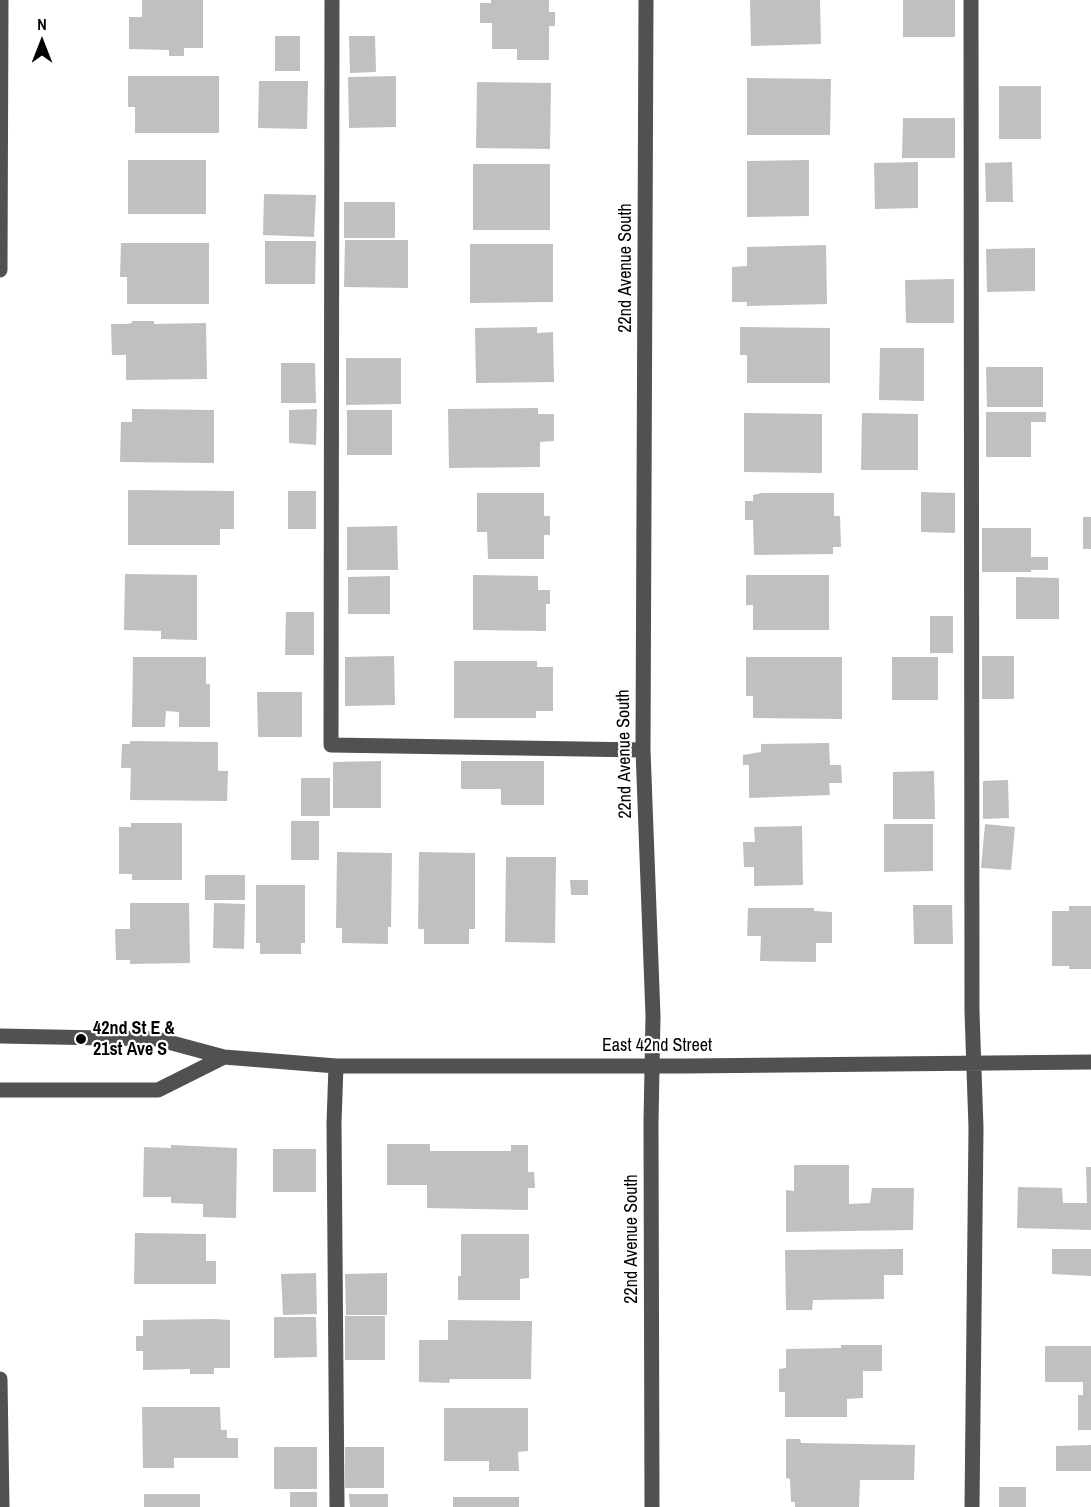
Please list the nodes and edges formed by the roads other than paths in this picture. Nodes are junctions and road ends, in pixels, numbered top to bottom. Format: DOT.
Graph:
graph roads {
  1 [pos="1,0"];
  2 [pos="332,0"];
  3 [pos="646,0"];
  4 [pos="971,0"];
  5 [pos="0,270"];
  6 [pos="643,750"];
  7 [pos="0,1036"];
  8 [pos="224,1057"];
  9 [pos="1091,1062"];
  10 [pos="974,1063"];
  11 [pos="336,1066"];
  12 [pos="652,1066"];
  13 [pos="0,1090"];
  14 [pos="0,1379"];
  15 [pos="2,1507"];
  16 [pos="337,1507"];
  17 [pos="652,1507"];
  18 [pos="972,1507"];
  1 -- 5 [label="street"];
  2 -- 6 [label="street"];
  3 -- 6 [label="street, 22nd Avenue South"];
  4 -- 10 [label="street"];
  6 -- 12 [label="street, 22nd Avenue South"];
  7 -- 8 [label="street, East 42nd Street"];
  8 -- 11 [label="street, East 42nd Street"];
  8 -- 13 [label="street"];
  9 -- 10 [label="street, East 42nd Street"];
  10 -- 12 [label="street, East 42nd Street"];
  10 -- 18 [label="street"];
  11 -- 12 [label="street, East 42nd Street"];
  11 -- 16 [label="street"];
  12 -- 17 [label="street, 22nd Avenue South"];
  14 -- 15 [label="street"];
}
